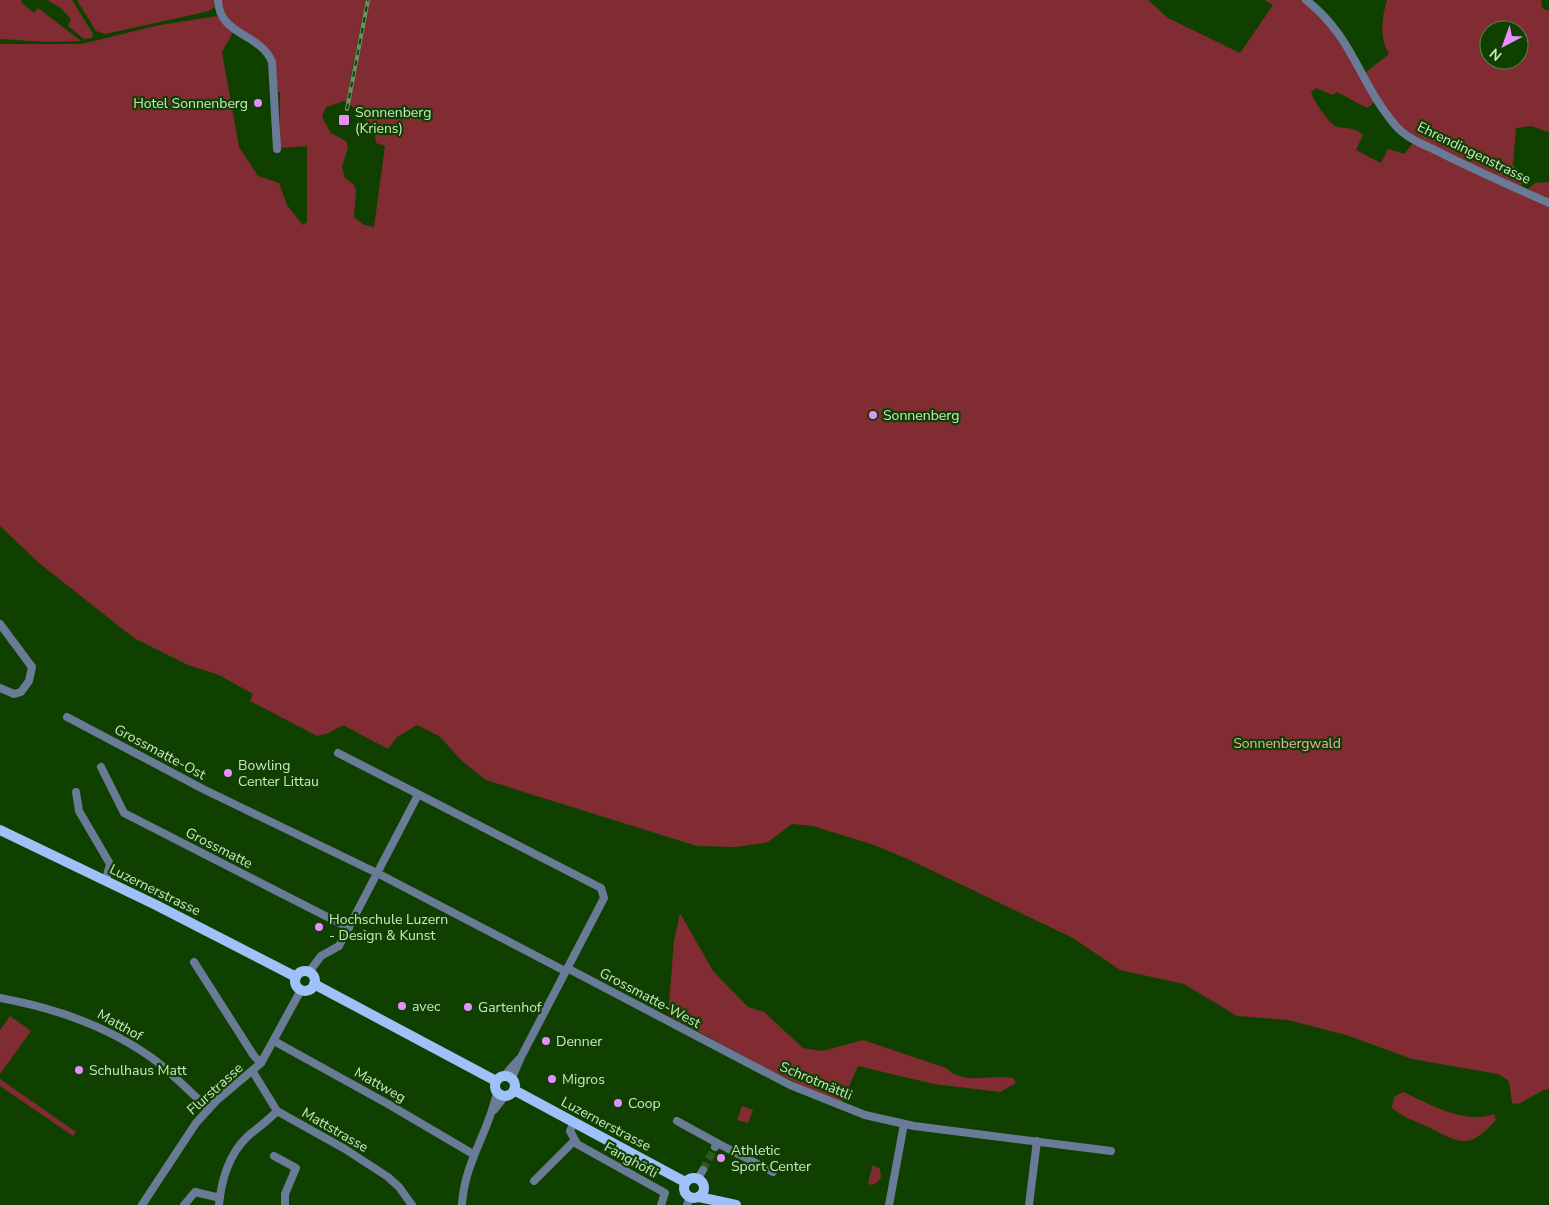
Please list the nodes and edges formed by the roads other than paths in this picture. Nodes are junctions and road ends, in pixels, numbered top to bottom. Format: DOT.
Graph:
graph roads {
  1 [pos="218,0"];
  2 [pos="1306,0"];
  3 [pos="277,149"];
  4 [pos="1549,203"];
  5 [pos="0,624"];
  6 [pos="0,688"];
  7 [pos="67,717"];
  8 [pos="338,753"];
  9 [pos="101,767"];
  10 [pos="76,792"];
  11 [pos="418,795"];
  12 [pos="0,830"];
  13 [pos="377,873"];
  14 [pos="106,880"];
  15 [pos="349,928"];
  16 [pos="194,962"];
  17 [pos="566,970"];
  18 [pos="309,972"];
  19 [pos="296,976"];
  20 [pos="314,984"];
  21 [pos="301,990"];
  22 [pos="0,998"];
  23 [pos="274,1041"];
  24 [pos="722,1050"];
  25 [pos="261,1063"];
  26 [pos="253,1072"];
  27 [pos="509,1077"];
  28 [pos="496,1081"];
  29 [pos="505,1093"];
  30 [pos="209,1109"];
  31 [pos="277,1111"];
  32 [pos="677,1121"];
  33 [pos="574,1122"];
  34 [pos="904,1124"];
  35 [pos="574,1141"];
  36 [pos="1037,1141"];
  37 [pos="1111,1151"];
  38 [pos="473,1154"];
  39 [pos="274,1156"];
  40 [pos="773,1172"];
  41 [pos="702,1177"];
  42 [pos="534,1180"];
  43 [pos="685,1182"];
  44 [pos="692,1200"];
  45 [pos="220,1201"];
  46 [pos="731,1203"];
  47 [pos="408,1204"];
  48 [pos="142,1205"];
  49 [pos="184,1205"];
  50 [pos="285,1205"];
  51 [pos="462,1205"];
  52 [pos="661,1205"];
  53 [pos="889,1205"];
  54 [pos="1029,1205"];
  1 -- 3 [label="street"];
  2 -- 4 [label="street, Ehrendingenstrasse"];
  5 -- 6 [label="street"];
  7 -- 13 [label="street, Grossmatte-Ost"];
  8 -- 11 [label="street"];
  9 -- 15 [label="street, Grossmatte"];
  10 -- 14 [label="street"];
  11 -- 13 [label="street"];
  11 -- 17 [label="street"];
  12 -- 14 [label="main road, Luzernerstrasse"];
  13 -- 15 [label="street"];
  13 -- 17 [label="street"];
  14 -- 19 [label="main road, Luzernerstrasse"];
  15 -- 18 [label="street"];
  16 -- 25 [label="street"];
  17 -- 24 [label="street, Grossmatte-West"];
  17 -- 27 [label="street"];
  18 -- 19 [label="main road"];
  18 -- 20 [label="main road"];
  19 -- 21 [label="main road"];
  20 -- 21 [label="main road"];
  20 -- 28 [label="main road"];
  21 -- 23 [label="street, Flurstrasse"];
  22 -- 30 [label="street, Matthof"];
  23 -- 25 [label="street, Flurstrasse"];
  23 -- 38 [label="street, Mattweg"];
  24 -- 34 [label="street, Schrotmättli"];
  25 -- 26 [label="street, Flurstrasse"];
  26 -- 30 [label="street, Flurstrasse"];
  26 -- 31 [label="street, Mattstrasse"];
  27 -- 28 [label="main road"];
  27 -- 29 [label="main road"];
  28 -- 29 [label="main road"];
  29 -- 33 [label="main road, Luzernerstrasse"];
  29 -- 38 [label="street"];
  30 -- 48 [label="street, Flurstrasse"];
  31 -- 45 [label="street"];
  31 -- 47 [label="street, Mattstrasse"];
  32 -- 40 [label="street"];
  33 -- 35 [label="street"];
  33 -- 43 [label="main road, Luzernerstrasse"];
  34 -- 36 [label="street, Schrotmättli"];
  34 -- 53 [label="street"];
  35 -- 42 [label="street"];
  35 -- 52 [label="street, Fanghöfli"];
  36 -- 37 [label="street, Schrotmättli"];
  36 -- 54 [label="street"];
  38 -- 51 [label="street"];
  39 -- 50 [label="street"];
  41 -- 43 [label="main road"];
  41 -- 44 [label="main road"];
  41 -- 46 [label="main road"];
  43 -- 44 [label="main road"];
  44 -- 46 [label="main road"];
  45 -- 49 [label="street"];
}
